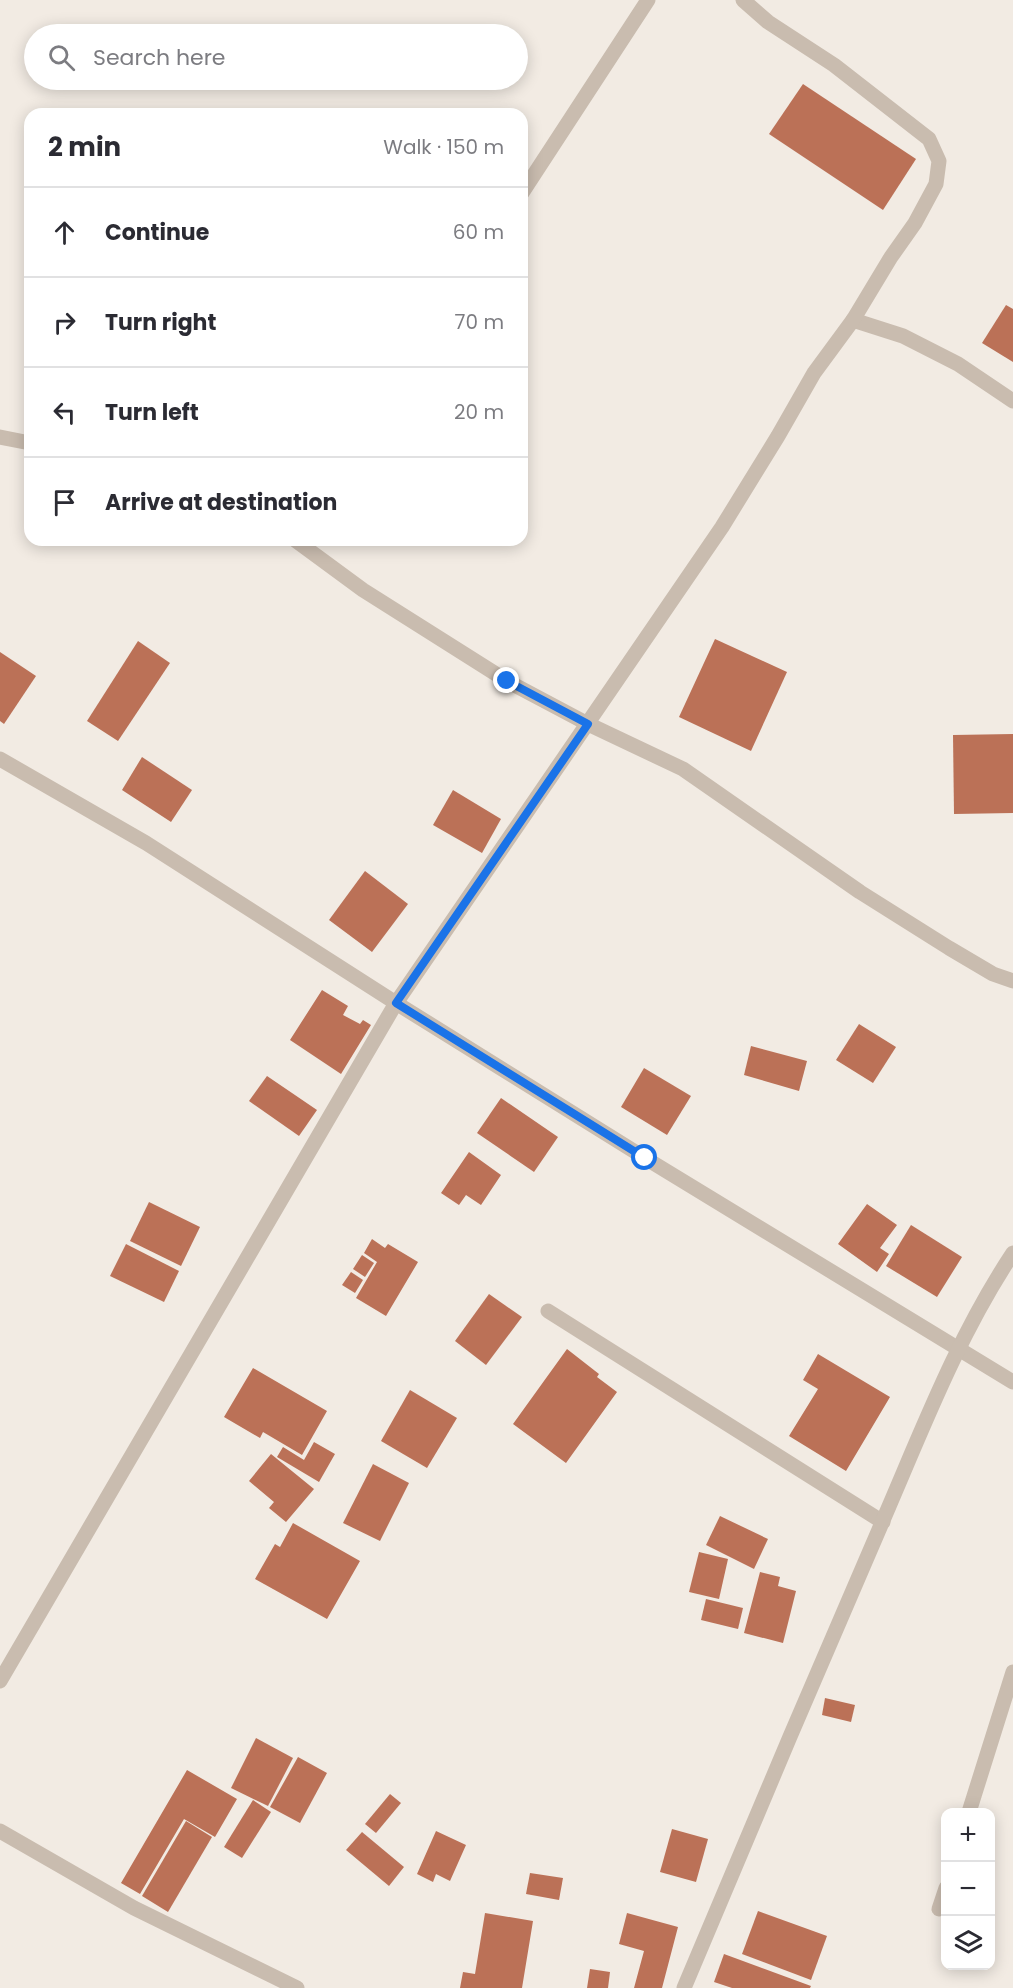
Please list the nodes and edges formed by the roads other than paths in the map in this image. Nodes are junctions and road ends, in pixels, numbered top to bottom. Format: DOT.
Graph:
graph roads {
  1 [pos="648,0"];
  2 [pos="742,0"];
  3 [pos="528,184"];
  4 [pos="853,320"];
  5 [pos="1013,401"];
  6 [pos="0,436"];
  7 [pos="24,442"];
  8 [pos="304,546"];
  9 [pos="588,724"];
  10 [pos="0,759"];
  11 [pos="1013,981"];
  12 [pos="396,1003"];
  13 [pos="1013,1252"];
  14 [pos="548,1311"];
  15 [pos="959,1348"];
  16 [pos="1013,1382"];
  17 [pos="883,1522"];
  18 [pos="1013,1672"];
  19 [pos="0,1681"];
  20 [pos="970,1808"];
  21 [pos="0,1831"];
  22 [pos="941,1902"];
  23 [pos="939,1909"];
  24 [pos="297,1988"];
  25 [pos="684,1988"];
  1 -- 3 [label="street"];
  2 -- 4 [label="street"];
  4 -- 5 [label="street"];
  4 -- 9 [label="street"];
  6 -- 7 [label="street"];
  8 -- 9 [label="street"];
  9 -- 11 [label="street"];
  9 -- 12 [label="street"];
  10 -- 12 [label="street"];
  12 -- 15 [label="street"];
  12 -- 19 [label="street"];
  13 -- 15 [label="street"];
  14 -- 17 [label="street"];
  15 -- 16 [label="street"];
  15 -- 17 [label="street"];
  17 -- 25 [label="street"];
  18 -- 20 [label="street"];
  21 -- 24 [label="street"];
  22 -- 23 [label="street"];
}
